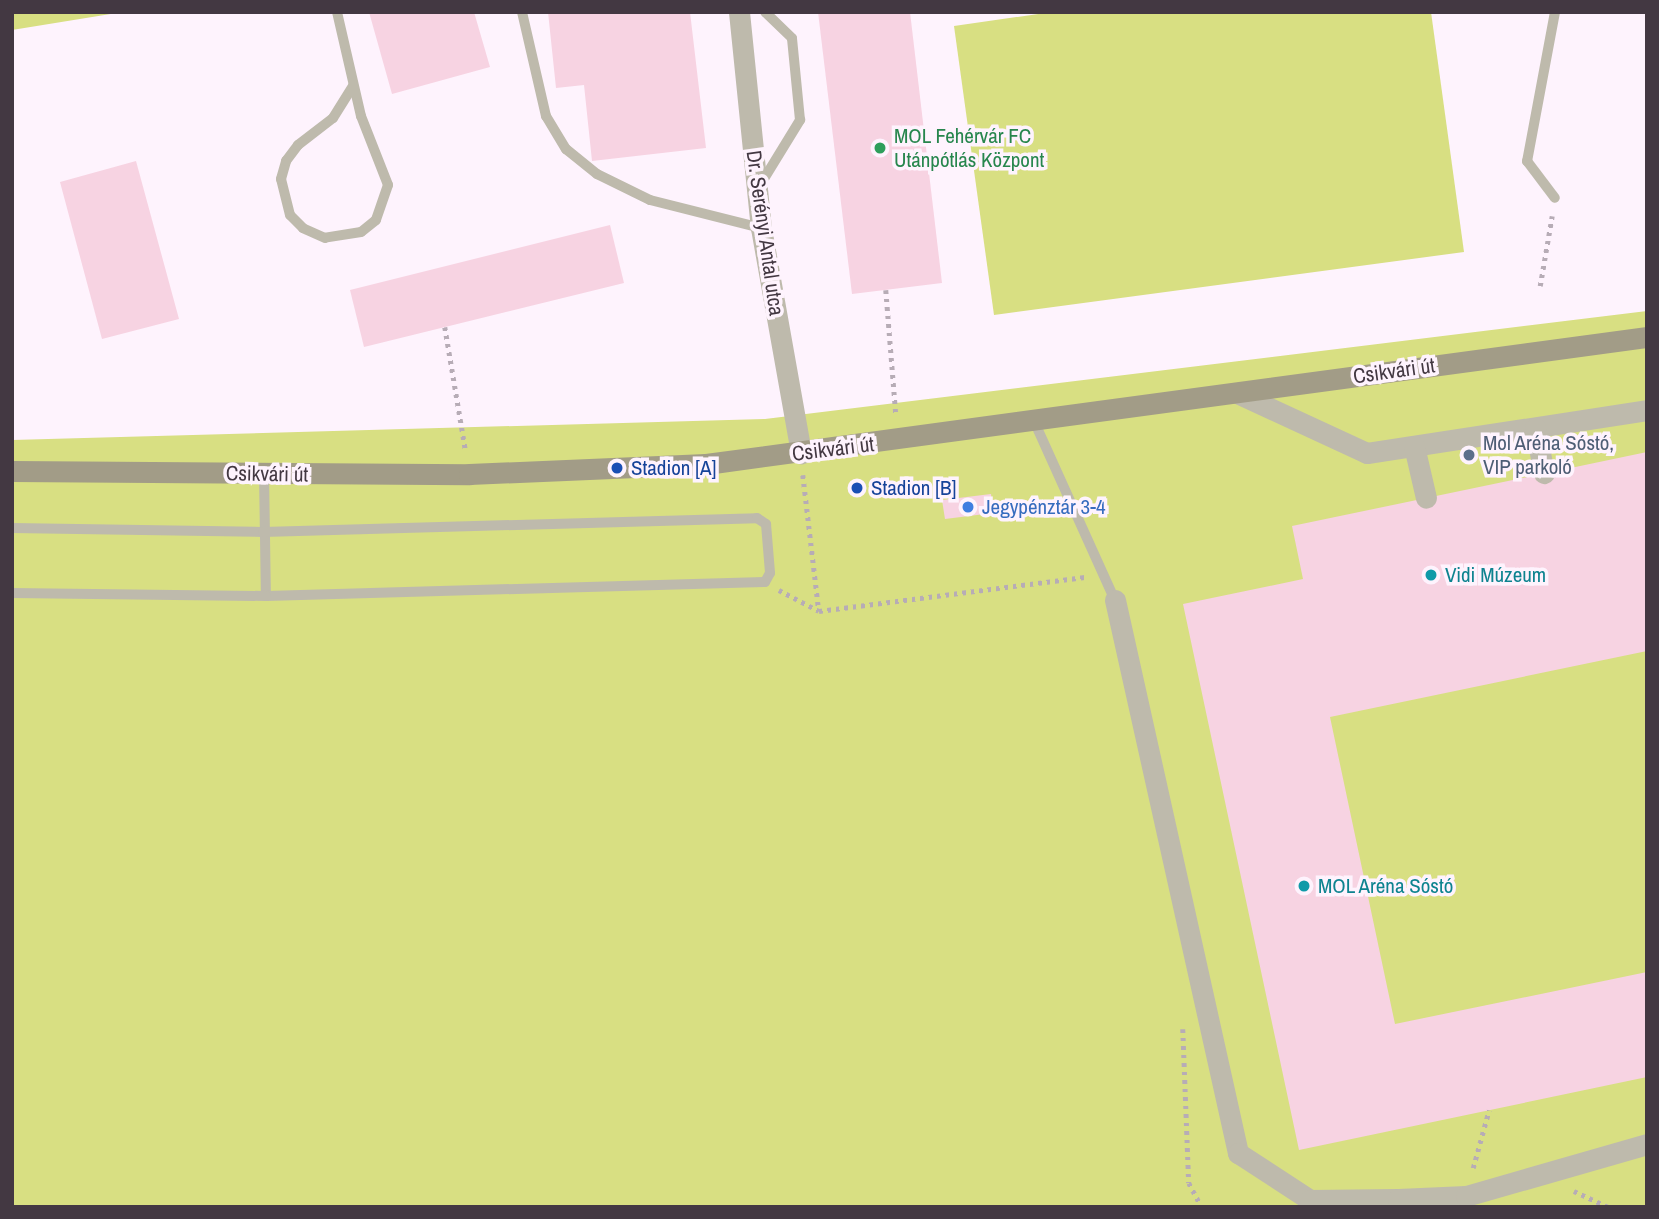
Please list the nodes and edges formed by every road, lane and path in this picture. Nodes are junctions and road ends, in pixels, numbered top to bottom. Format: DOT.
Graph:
graph roads {
  1 [pos="338,12"];
  2 [pos="522,12"];
  3 [pos="739,12"];
  4 [pos="765,12"];
  5 [pos="1555,12"];
  6 [pos="354,86"];
  7 [pos="757,189"];
  8 [pos="1555,198"];
  9 [pos="761,228"];
  10 [pos="1539,286"];
  11 [pos="886,290"];
  12 [pos="444,327"];
  13 [pos="1647,337"];
  14 [pos="1237,393"];
  15 [pos="1647,410"];
  16 [pos="1034,421"];
  17 [pos="1535,428"];
  18 [pos="898,440"];
  19 [pos="1414,446"];
  20 [pos="801,453"];
  21 [pos="12,471"];
  22 [pos="1545,473"];
  23 [pos="264,474"];
  24 [pos="469,474"];
  25 [pos="1426,498"];
  26 [pos="12,528"];
  27 [pos="263,532"];
  28 [pos="1104,575"];
  29 [pos="765,582"];
  30 [pos="12,593"];
  31 [pos="266,596"];
  32 [pos="1115,600"];
  33 [pos="818,611"];
  34 [pos="1183,1023"];
  35 [pos="1489,1110"];
  36 [pos="1647,1144"];
  37 [pos="1466,1196"];
  38 [pos="1202,1207"];
  1 -- 6 [label="lane"];
  2 -- 9 [label="lane"];
  3 -- 7 [label="street, Dr. Serényi Antal utca"];
  4 -- 7 [label="lane"];
  5 -- 8 [label="lane"];
  6 -- 6 [label="lane"];
  7 -- 9 [label="street, Dr. Serényi Antal utca"];
  8 -- 10 [label="path"];
  9 -- 20 [label="street, Dr. Serényi Antal utca"];
  11 -- 18 [label="path"];
  12 -- 24 [label="path"];
  13 -- 14 [label="street, Csikvári út"];
  14 -- 16 [label="street, Csikvári út"];
  14 -- 19 [label="street"];
  15 -- 17 [label="street"];
  16 -- 18 [label="street, Csikvári út"];
  16 -- 28 [label="lane"];
  17 -- 19 [label="street"];
  17 -- 22 [label="street"];
  18 -- 20 [label="street, Csikvári út"];
  19 -- 25 [label="street"];
  20 -- 24 [label="street, Csikvári út"];
  20 -- 33 [label="path"];
  21 -- 23 [label="street, Csikvári út"];
  23 -- 24 [label="street, Csikvári út"];
  23 -- 27 [label="lane"];
  26 -- 27 [label="lane"];
  27 -- 29 [label="lane"];
  27 -- 31 [label="lane"];
  28 -- 32 [label="lane"];
  28 -- 33 [label="path"];
  29 -- 31 [label="lane"];
  29 -- 33 [label="path"];
  30 -- 31 [label="lane"];
  32 -- 37 [label="street"];
  34 -- 38 [label="path"];
  35 -- 37 [label="path"];
  36 -- 37 [label="street"];
}
